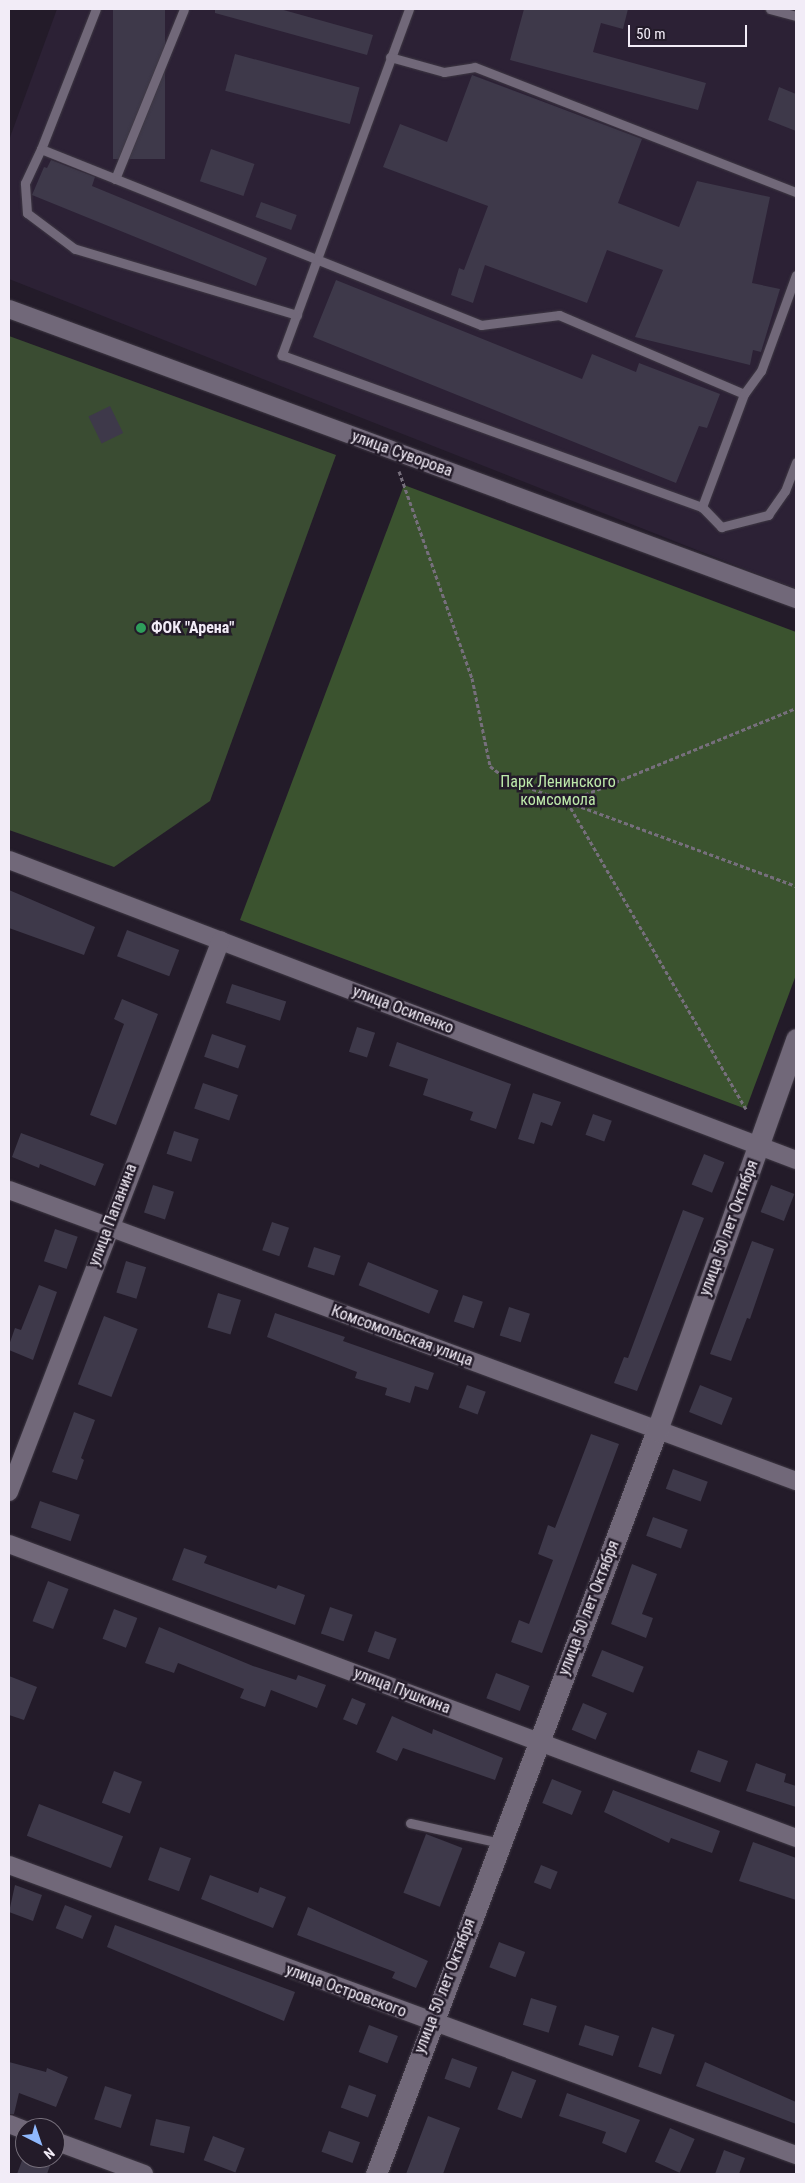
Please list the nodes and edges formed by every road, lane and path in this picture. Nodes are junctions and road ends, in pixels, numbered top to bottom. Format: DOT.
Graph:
graph roads {
  1 [pos="96,9"];
  2 [pos="184,9"];
  3 [pos="409,9"];
  4 [pos="770,9"];
  5 [pos="796,16"];
  6 [pos="390,57"];
  7 [pos="41,149"];
  8 [pos="115,179"];
  9 [pos="796,192"];
  10 [pos="317,260"];
  11 [pos="796,275"];
  12 [pos="9,309"];
  13 [pos="297,315"];
  14 [pos="744,394"];
  15 [pos="393,450"];
  16 [pos="796,462"];
  17 [pos="702,507"];
  18 [pos="796,598"];
  19 [pos="796,708"];
  20 [pos="567,802"];
  21 [pos="9,860"];
  22 [pos="796,886"];
  23 [pos="221,940"];
  24 [pos="796,1039"];
  25 [pos="746,1110"];
  26 [pos="759,1146"];
  27 [pos="796,1160"];
  28 [pos="9,1190"];
  29 [pos="109,1226"];
  30 [pos="657,1430"];
  31 [pos="796,1481"];
  32 [pos="9,1492"];
  33 [pos="9,1544"];
  34 [pos="538,1742"];
  35 [pos="410,1823"];
  36 [pos="796,1838"];
  37 [pos="500,1843"];
  38 [pos="9,1865"];
  39 [pos="431,2023"];
  40 [pos="65,2145"];
  41 [pos="796,2155"];
  42 [pos="144,2174"];
  43 [pos="376,2174"];
  1 -- 7 [label="lane"];
  2 -- 8 [label="lane"];
  3 -- 6 [label="lane"];
  4 -- 5 [label="lane"];
  6 -- 9 [label="lane"];
  6 -- 10 [label="lane"];
  7 -- 8 [label="lane"];
  7 -- 13 [label="lane"];
  8 -- 10 [label="lane"];
  10 -- 13 [label="lane"];
  10 -- 14 [label="lane"];
  11 -- 14 [label="lane"];
  12 -- 15 [label="street, улица Суворова"];
  13 -- 17 [label="lane"];
  14 -- 17 [label="lane"];
  15 -- 18 [label="street, улица Суворова"];
  15 -- 20 [label="path"];
  16 -- 17 [label="lane"];
  19 -- 20 [label="path"];
  20 -- 22 [label="path"];
  20 -- 25 [label="path"];
  21 -- 23 [label="street, улица Осипенко"];
  23 -- 26 [label="street, улица Осипенко"];
  23 -- 29 [label="street, улица Папанина"];
  24 -- 26 [label="street, улица 50 лет Октября"];
  26 -- 27 [label="street, улица Осипенко"];
  26 -- 30 [label="street, улица 50 лет Октября"];
  28 -- 29 [label="street, Комсомольская улица"];
  29 -- 30 [label="street, Комсомольская улица"];
  29 -- 32 [label="street, улица Папанина"];
  30 -- 31 [label="street, Комсомольская улица"];
  30 -- 34 [label="street, улица 50 лет Октября"];
  33 -- 34 [label="street, улица Пушкина"];
  34 -- 36 [label="street, улица Пушкина"];
  34 -- 37 [label="street, улица 50 лет Октября"];
  35 -- 37 [label="lane"];
  37 -- 39 [label="street, улица 50 лет Октября"];
  38 -- 39 [label="street, улица Островского"];
  39 -- 41 [label="street, улица Островского"];
  39 -- 43 [label="street, улица 50 лет Октября"];
  40 -- 42 [label="street"];
}
